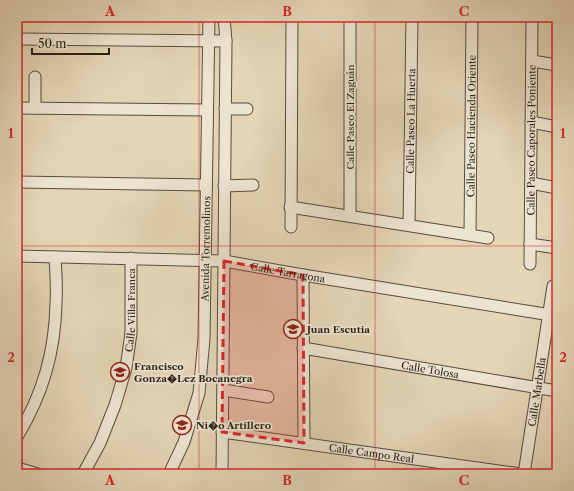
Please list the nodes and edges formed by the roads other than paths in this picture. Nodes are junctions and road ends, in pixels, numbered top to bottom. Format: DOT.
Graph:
graph roads {
  1 [pos="209,17"];
  2 [pos="224,17"];
  3 [pos="292,17"];
  4 [pos="350,17"];
  5 [pos="412,17"];
  6 [pos="472,17"];
  7 [pos="532,17"];
  8 [pos="17,39"];
  9 [pos="209,41"];
  10 [pos="226,41"];
  11 [pos="532,61"];
  12 [pos="557,65"];
  13 [pos="35,77"];
  14 [pos="17,108"];
  15 [pos="35,108"];
  16 [pos="225,109"];
  17 [pos="248,109"];
  18 [pos="207,110"];
  19 [pos="531,122"];
  20 [pos="557,127"];
  21 [pos="17,182"];
  22 [pos="531,183"];
  23 [pos="206,185"];
  24 [pos="253,185"];
  25 [pos="224,186"];
  26 [pos="557,188"];
  27 [pos="290,207"];
  28 [pos="350,216"];
  29 [pos="409,225"];
  30 [pos="291,227"];
  31 [pos="470,235"];
  32 [pos="488,238"];
  33 [pos="530,244"];
  34 [pos="557,248"];
  35 [pos="17,256"];
  36 [pos="55,257"];
  37 [pos="131,258"];
  38 [pos="205,260"];
  39 [pos="224,260"];
  40 [pos="530,264"];
  41 [pos="303,275"];
  42 [pos="553,286"];
  43 [pos="553,316"];
  44 [pos="303,348"];
  45 [pos="537,387"];
  46 [pos="223,390"];
  47 [pos="557,391"];
  48 [pos="268,397"];
  49 [pos="222,432"];
  50 [pos="17,437"];
  51 [pos="304,443"];
  52 [pos="17,468"];
  53 [pos="38,474"];
  54 [pos="83,474"];
  55 [pos="169,474"];
  56 [pos="222,474"];
  57 [pos="522,474"];
  1 -- 9 [label="street, Avenida Torremolinos"];
  2 -- 10 [label="street, Avenida Torremolinos"];
  3 -- 27 [label="street"];
  4 -- 28 [label="street, Calle Paseo El Zaguán"];
  5 -- 29 [label="street, Calle Paseo La Huerta"];
  6 -- 31 [label="street, Calle Paseo Hacienda Oriente"];
  7 -- 11 [label="street, Calle Paseo Caporales Poniente"];
  8 -- 9 [label="street"];
  9 -- 10 [label="street"];
  9 -- 18 [label="street, Avenida Torremolinos"];
  10 -- 16 [label="street, Avenida Torremolinos"];
  11 -- 12 [label="street"];
  11 -- 19 [label="street, Calle Paseo Caporales Poniente"];
  13 -- 15 [label="street"];
  14 -- 15 [label="street"];
  15 -- 18 [label="street"];
  16 -- 17 [label="street"];
  16 -- 25 [label="street, Avenida Torremolinos"];
  18 -- 23 [label="street, Avenida Torremolinos"];
  19 -- 20 [label="street"];
  19 -- 22 [label="street, Calle Paseo Caporales Poniente"];
  21 -- 23 [label="street"];
  22 -- 26 [label="street"];
  22 -- 33 [label="street, Calle Paseo Caporales Poniente"];
  23 -- 38 [label="street, Avenida Torremolinos"];
  24 -- 25 [label="street"];
  25 -- 39 [label="street, Avenida Torremolinos"];
  27 -- 28 [label="street"];
  27 -- 30 [label="street"];
  28 -- 29 [label="street"];
  29 -- 31 [label="street"];
  31 -- 32 [label="street"];
  33 -- 34 [label="street"];
  33 -- 40 [label="street, Calle Paseo Caporales Poniente"];
  35 -- 36 [label="street, Calle Tarragona"];
  36 -- 37 [label="street, Calle Tarragona"];
  36 -- 50 [label="street"];
  37 -- 38 [label="street, Calle Tarragona"];
  37 -- 54 [label="street, Calle Villa Franca"];
  38 -- 39 [label="street, Calle Tarragona"];
  38 -- 55 [label="street, Avenida Torremolinos"];
  39 -- 41 [label="street, Calle Tarragona"];
  39 -- 46 [label="street, Avenida Torremolinos"];
  41 -- 43 [label="street, Calle Tarragona"];
  41 -- 44 [label="street"];
  42 -- 43 [label="street, Calle Marbella"];
  43 -- 45 [label="street, Calle Marbella"];
  44 -- 45 [label="street, Calle Tolosa"];
  44 -- 51 [label="street"];
  45 -- 47 [label="street, Calle Tolosa"];
  45 -- 57 [label="street, Calle Marbella"];
  46 -- 48 [label="street"];
  46 -- 49 [label="street, Avenida Torremolinos"];
  49 -- 51 [label="street, Calle Campo Real"];
  49 -- 56 [label="street, Avenida Torremolinos"];
  51 -- 57 [label="street, Calle Campo Real"];
  52 -- 53 [label="street"];
}
